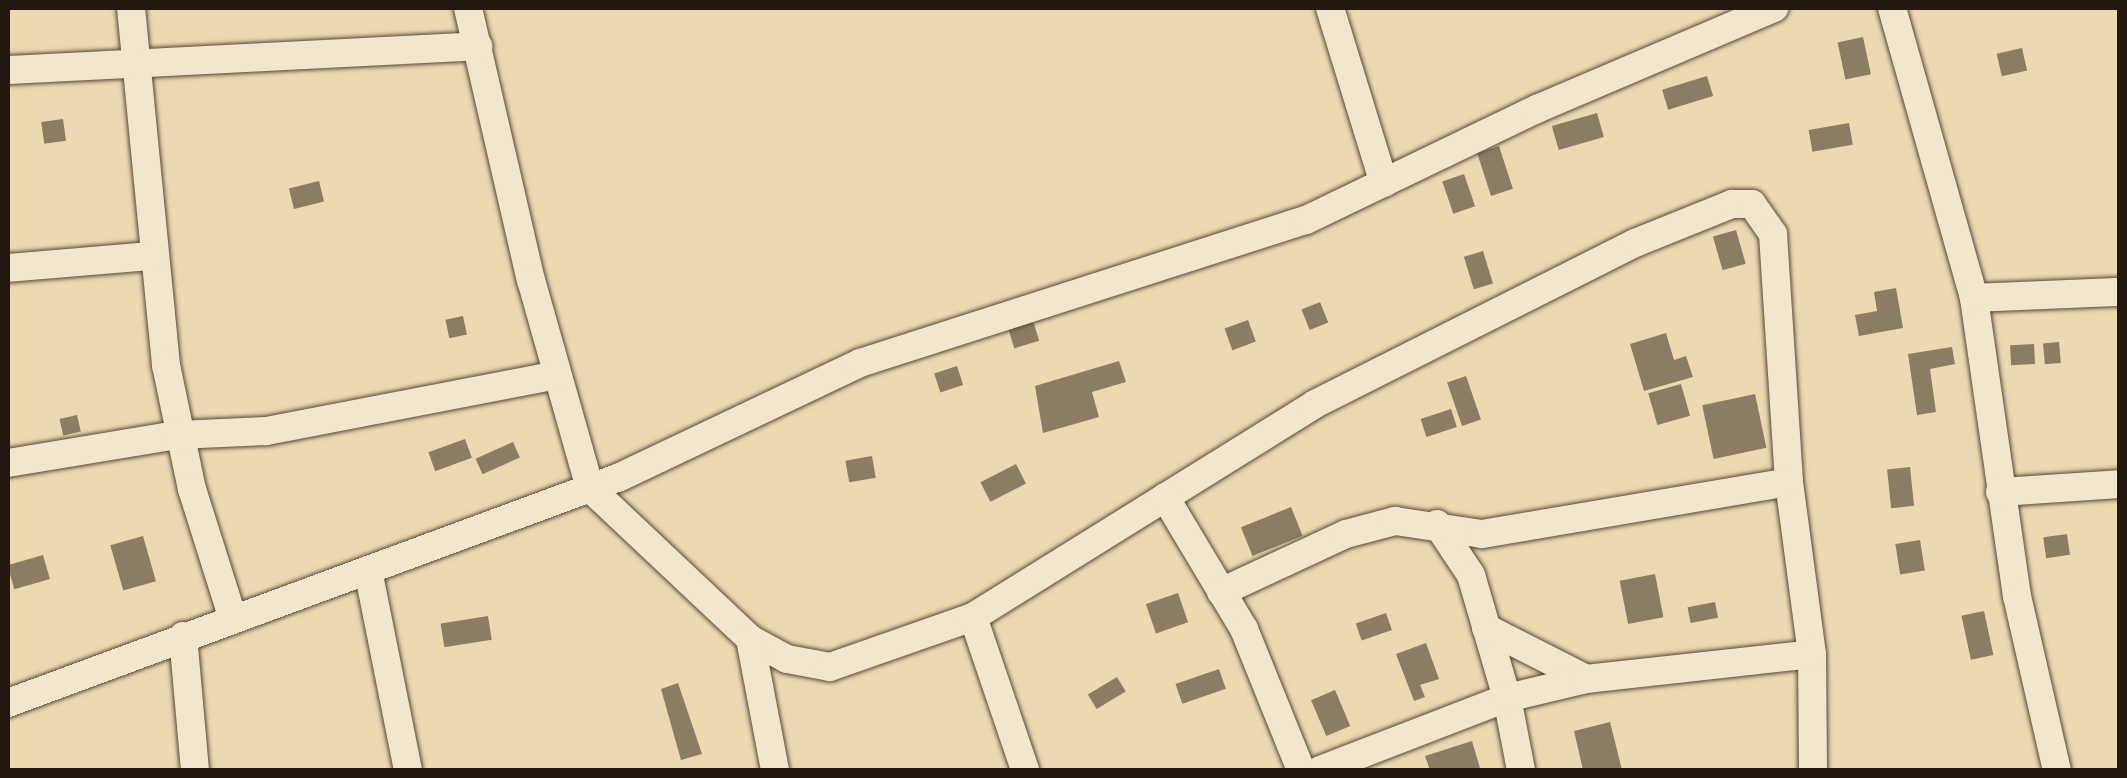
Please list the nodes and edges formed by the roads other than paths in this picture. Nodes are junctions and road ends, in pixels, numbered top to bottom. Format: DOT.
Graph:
graph roads {
  1 [pos="131,8"];
  2 [pos="468,8"];
  3 [pos="1330,8"];
  4 [pos="1774,8"];
  5 [pos="1892,8"];
  6 [pos="478,46"];
  7 [pos="134,66"];
  8 [pos="8,70"];
  9 [pos="1384,182"];
  10 [pos="152,256"];
  11 [pos="8,268"];
  12 [pos="2120,292"];
  13 [pos="1974,298"];
  14 [pos="557,375"];
  15 [pos="178,435"];
  16 [pos="8,463"];
  17 [pos="1789,482"];
  18 [pos="2120,484"];
  19 [pos="590,488"];
  20 [pos="2000,492"];
  21 [pos="1165,496"];
  22 [pos="1437,524"];
  23 [pos="1482,534"];
  24 [pos="368,570"];
  25 [pos="1470,576"];
  26 [pos="1221,592"];
  27 [pos="973,617"];
  28 [pos="232,620"];
  29 [pos="1486,628"];
  30 [pos="184,636"];
  31 [pos="750,639"];
  32 [pos="1812,654"];
  33 [pos="1586,680"];
  34 [pos="1508,698"];
  35 [pos="8,702"];
  36 [pos="195,770"];
  37 [pos="408,770"];
  38 [pos="775,770"];
  39 [pos="1026,770"];
  40 [pos="1301,770"];
  41 [pos="1320,770"];
  42 [pos="1521,770"];
  43 [pos="1812,770"];
  44 [pos="2057,770"];
  1 -- 7 [label="street"];
  2 -- 6 [label="street"];
  3 -- 9 [label="street"];
  4 -- 9 [label="street"];
  5 -- 13 [label="street"];
  6 -- 7 [label="street"];
  6 -- 14 [label="street"];
  7 -- 8 [label="street"];
  7 -- 10 [label="street"];
  9 -- 19 [label="street"];
  10 -- 11 [label="street"];
  10 -- 15 [label="street"];
  12 -- 13 [label="street"];
  13 -- 20 [label="street"];
  14 -- 15 [label="street"];
  14 -- 19 [label="street"];
  15 -- 16 [label="street"];
  15 -- 28 [label="street"];
  17 -- 21 [label="street"];
  17 -- 23 [label="street"];
  17 -- 32 [label="street"];
  18 -- 20 [label="street"];
  19 -- 24 [label="street"];
  19 -- 31 [label="street"];
  20 -- 44 [label="street"];
  21 -- 26 [label="street"];
  21 -- 27 [label="street"];
  22 -- 23 [label="street"];
  22 -- 25 [label="street"];
  22 -- 26 [label="street"];
  23 -- 25 [label="street"];
  24 -- 28 [label="street"];
  24 -- 37 [label="street"];
  25 -- 29 [label="street"];
  26 -- 40 [label="street"];
  27 -- 31 [label="street"];
  27 -- 39 [label="street"];
  28 -- 30 [label="street"];
  29 -- 33 [label="street"];
  29 -- 34 [label="street"];
  30 -- 35 [label="street"];
  30 -- 36 [label="street"];
  31 -- 38 [label="street"];
  32 -- 33 [label="street"];
  32 -- 43 [label="street"];
  33 -- 34 [label="street"];
  34 -- 41 [label="street"];
  34 -- 42 [label="street"];
}
